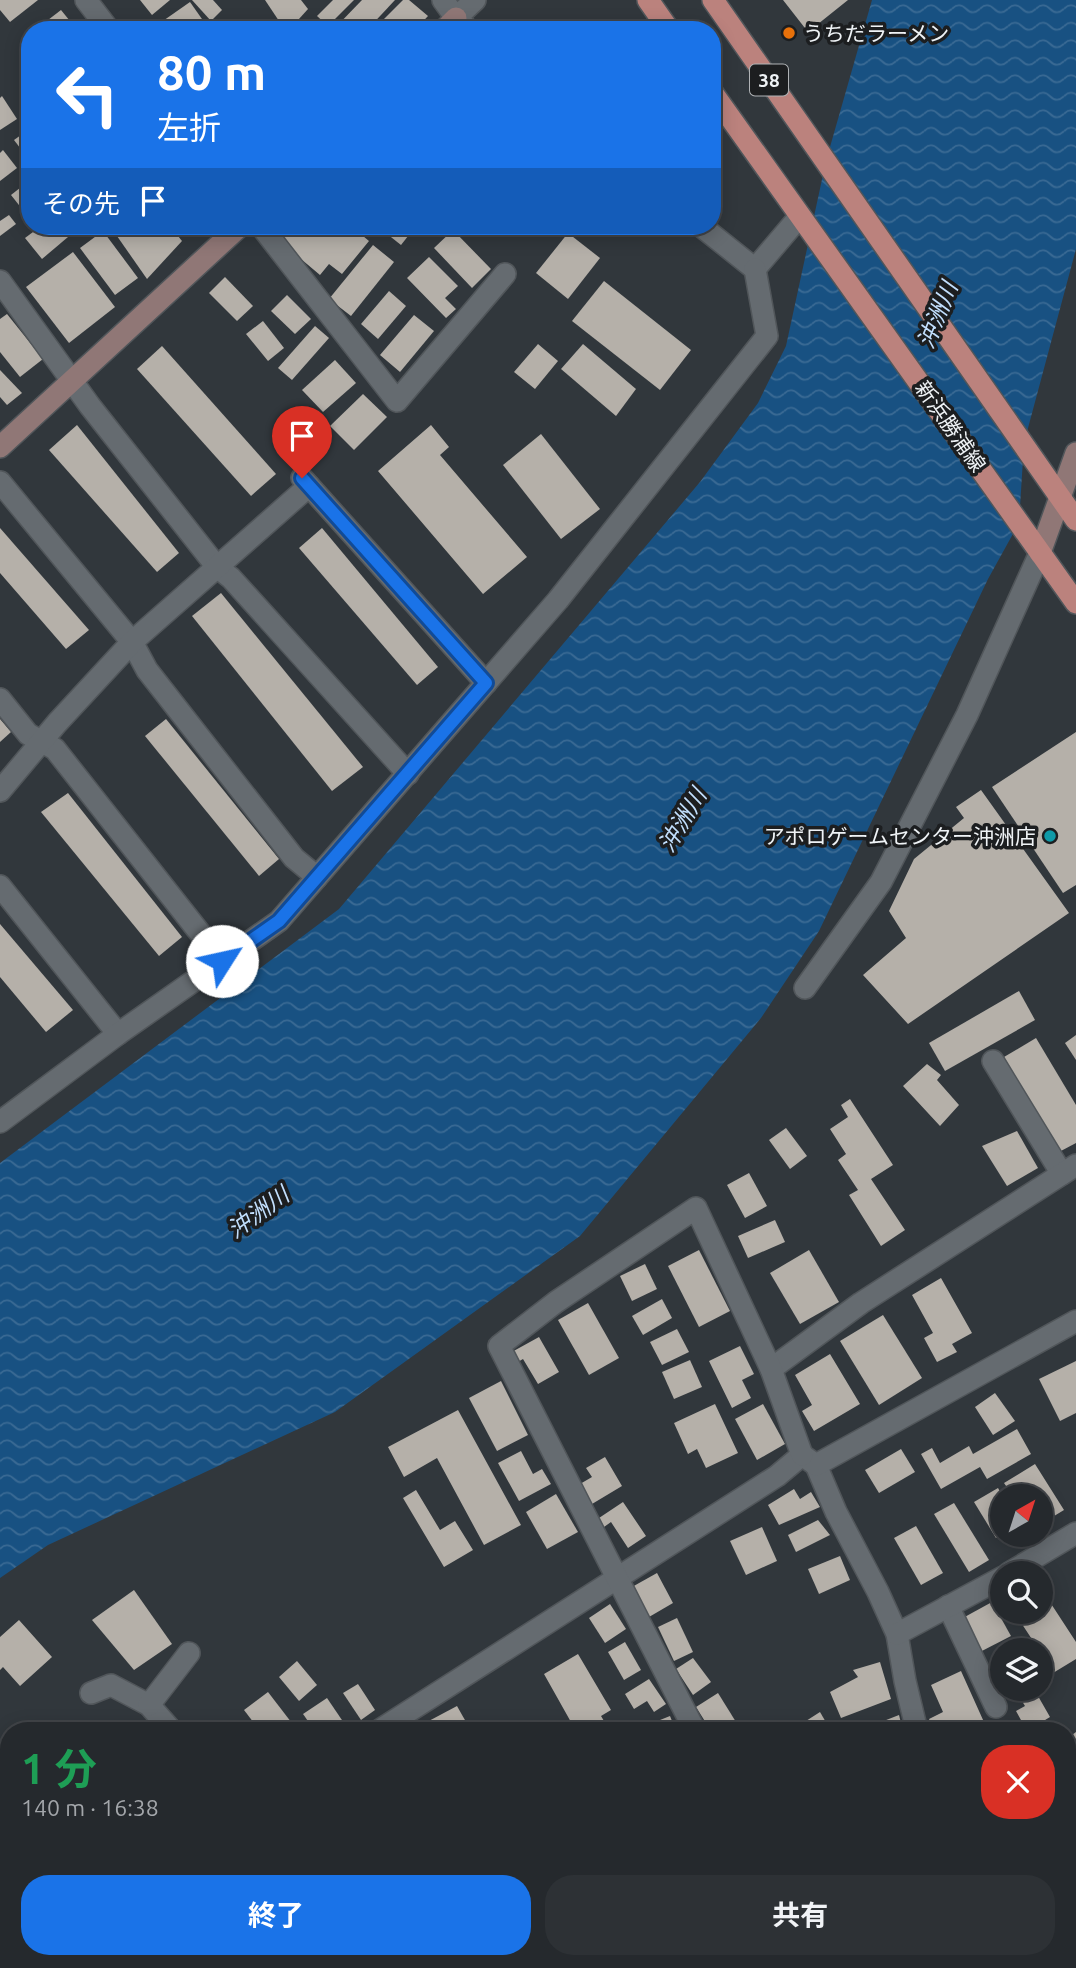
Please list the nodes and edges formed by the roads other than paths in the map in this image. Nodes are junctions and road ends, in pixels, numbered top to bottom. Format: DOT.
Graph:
graph roads {
  1 [pos="86,0"];
  2 [pos="443,0"];
  3 [pos="475,0"];
  4 [pos="648,0"];
  5 [pos="713,0"];
  6 [pos="102,21"];
  7 [pos="454,21"];
  8 [pos="460,21"];
  9 [pos="663,21"];
  10 [pos="721,105"];
  11 [pos="805,222"];
  12 [pos="230,235"];
  13 [pos="268,235"];
  14 [pos="712,235"];
  15 [pos="755,269"];
  16 [pos="505,274"];
  17 [pos="0,281"];
  18 [pos="72,380"];
  19 [pos="0,447"];
  20 [pos="1076,453"];
  21 [pos="0,482"];
  22 [pos="1059,496"];
  23 [pos="1076,520"];
  24 [pos="1040,553"];
  25 [pos="217,567"];
  26 [pos="1076,603"];
  27 [pos="132,642"];
  28 [pos="486,683"];
  29 [pos="0,699"];
  30 [pos="42,742"];
  31 [pos="408,774"];
  32 [pos="0,790"];
  33 [pos="317,877"];
  34 [pos="0,886"];
  35 [pos="222,961"];
  36 [pos="805,988"];
  37 [pos="118,1034"];
  38 [pos="993,1061"];
  39 [pos="0,1121"];
  40 [pos="1069,1170"];
  41 [pos="1076,1321"];
  42 [pos="771,1369"];
  43 [pos="809,1460"];
  44 [pos="1076,1532"];
  45 [pos="1029,1561"];
  46 [pos="616,1579"];
  47 [pos="990,1584"];
  48 [pos="948,1606"];
  49 [pos="897,1634"];
  50 [pos="189,1653"];
  51 [pos="91,1693"];
  52 [pos="149,1705"];
  53 [pos="996,1707"];
  54 [pos="164,1722"];
  55 [pos="392,1722"];
  56 [pos="690,1722"];
  57 [pos="915,1722"];
  1 -- 6 [label="street"];
  2 -- 7 [label="street"];
  3 -- 8 [label="street"];
  4 -- 9 [label="main road"];
  5 -- 22 [label="main road, 38"];
  10 -- 11 [label="main road, 38"];
  11 -- 15 [label="street"];
  11 -- 24 [label="main road, 新浜勝浦線 / 38"];
  12 -- 18 [label="street"];
  13 -- 16 [label="street"];
  14 -- 15 [label="street"];
  15 -- 28 [label="street"];
  17 -- 18 [label="street"];
  18 -- 19 [label="street"];
  18 -- 25 [label="street"];
  20 -- 22 [label="street"];
  21 -- 27 [label="street"];
  22 -- 23 [label="main road, 38"];
  22 -- 24 [label="street"];
  24 -- 26 [label="main road, 38"];
  24 -- 36 [label="street"];
  25 -- 27 [label="street"];
  25 -- 28 [label="street"];
  25 -- 31 [label="street"];
  27 -- 30 [label="street"];
  27 -- 33 [label="street"];
  28 -- 31 [label="street"];
  29 -- 30 [label="street"];
  30 -- 32 [label="street"];
  30 -- 35 [label="street"];
  31 -- 33 [label="street"];
  33 -- 35 [label="street"];
  34 -- 37 [label="street"];
  35 -- 37 [label="street"];
  37 -- 39 [label="street"];
  38 -- 40 [label="street"];
  40 -- 42 [label="street"];
  41 -- 43 [label="street"];
  42 -- 43 [label="street"];
  42 -- 46 [label="street"];
  43 -- 46 [label="street"];
  43 -- 49 [label="street"];
  44 -- 45 [label="street"];
  46 -- 55 [label="street"];
  46 -- 56 [label="street"];
  47 -- 48 [label="street"];
  48 -- 49 [label="street"];
  48 -- 53 [label="street"];
  49 -- 57 [label="street"];
  50 -- 52 [label="street"];
  51 -- 52 [label="street"];
  52 -- 54 [label="street"];
}
